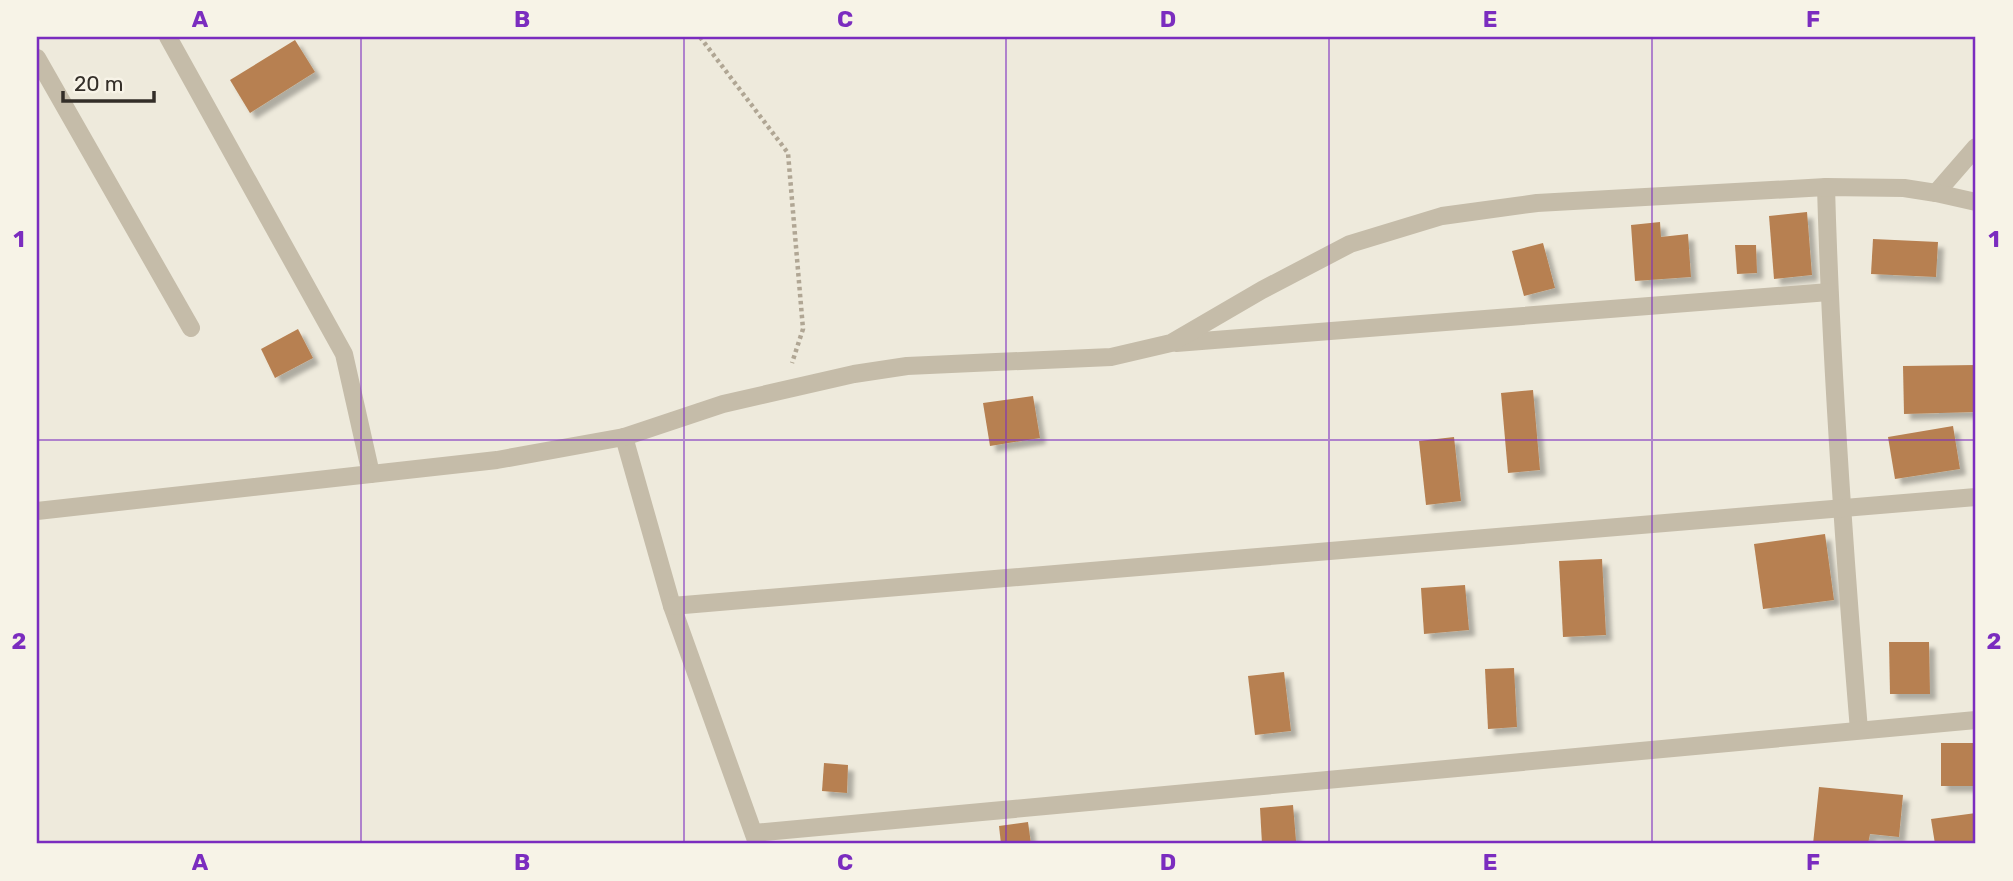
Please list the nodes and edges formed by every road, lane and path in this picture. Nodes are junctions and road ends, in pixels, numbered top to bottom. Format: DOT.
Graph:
graph roads {
  1 [pos="168,37"];
  2 [pos="700,37"];
  3 [pos="37,58"];
  4 [pos="1976,147"];
  5 [pos="1826,187"];
  6 [pos="1936,193"];
  7 [pos="1976,202"];
  8 [pos="1829,292"];
  9 [pos="191,328"];
  10 [pos="1171,343"];
  11 [pos="782,390"];
  12 [pos="624,437"];
  13 [pos="371,474"];
  14 [pos="1976,497"];
  15 [pos="1841,508"];
  16 [pos="37,511"];
  17 [pos="672,606"];
  18 [pos="1976,720"];
  19 [pos="1859,730"];
  20 [pos="756,839"];
  1 -- 13 [label="street"];
  2 -- 11 [label="path"];
  3 -- 9 [label="street"];
  4 -- 6 [label="street"];
  5 -- 6 [label="street"];
  5 -- 8 [label="street"];
  5 -- 10 [label="street"];
  6 -- 7 [label="street"];
  8 -- 10 [label="street"];
  8 -- 15 [label="street"];
  10 -- 11 [label="street"];
  11 -- 12 [label="street"];
  12 -- 13 [label="street"];
  12 -- 17 [label="street"];
  13 -- 16 [label="street"];
  14 -- 15 [label="street"];
  15 -- 17 [label="street"];
  15 -- 19 [label="street"];
  17 -- 20 [label="street"];
  18 -- 19 [label="street"];
  19 -- 20 [label="street"];
}
